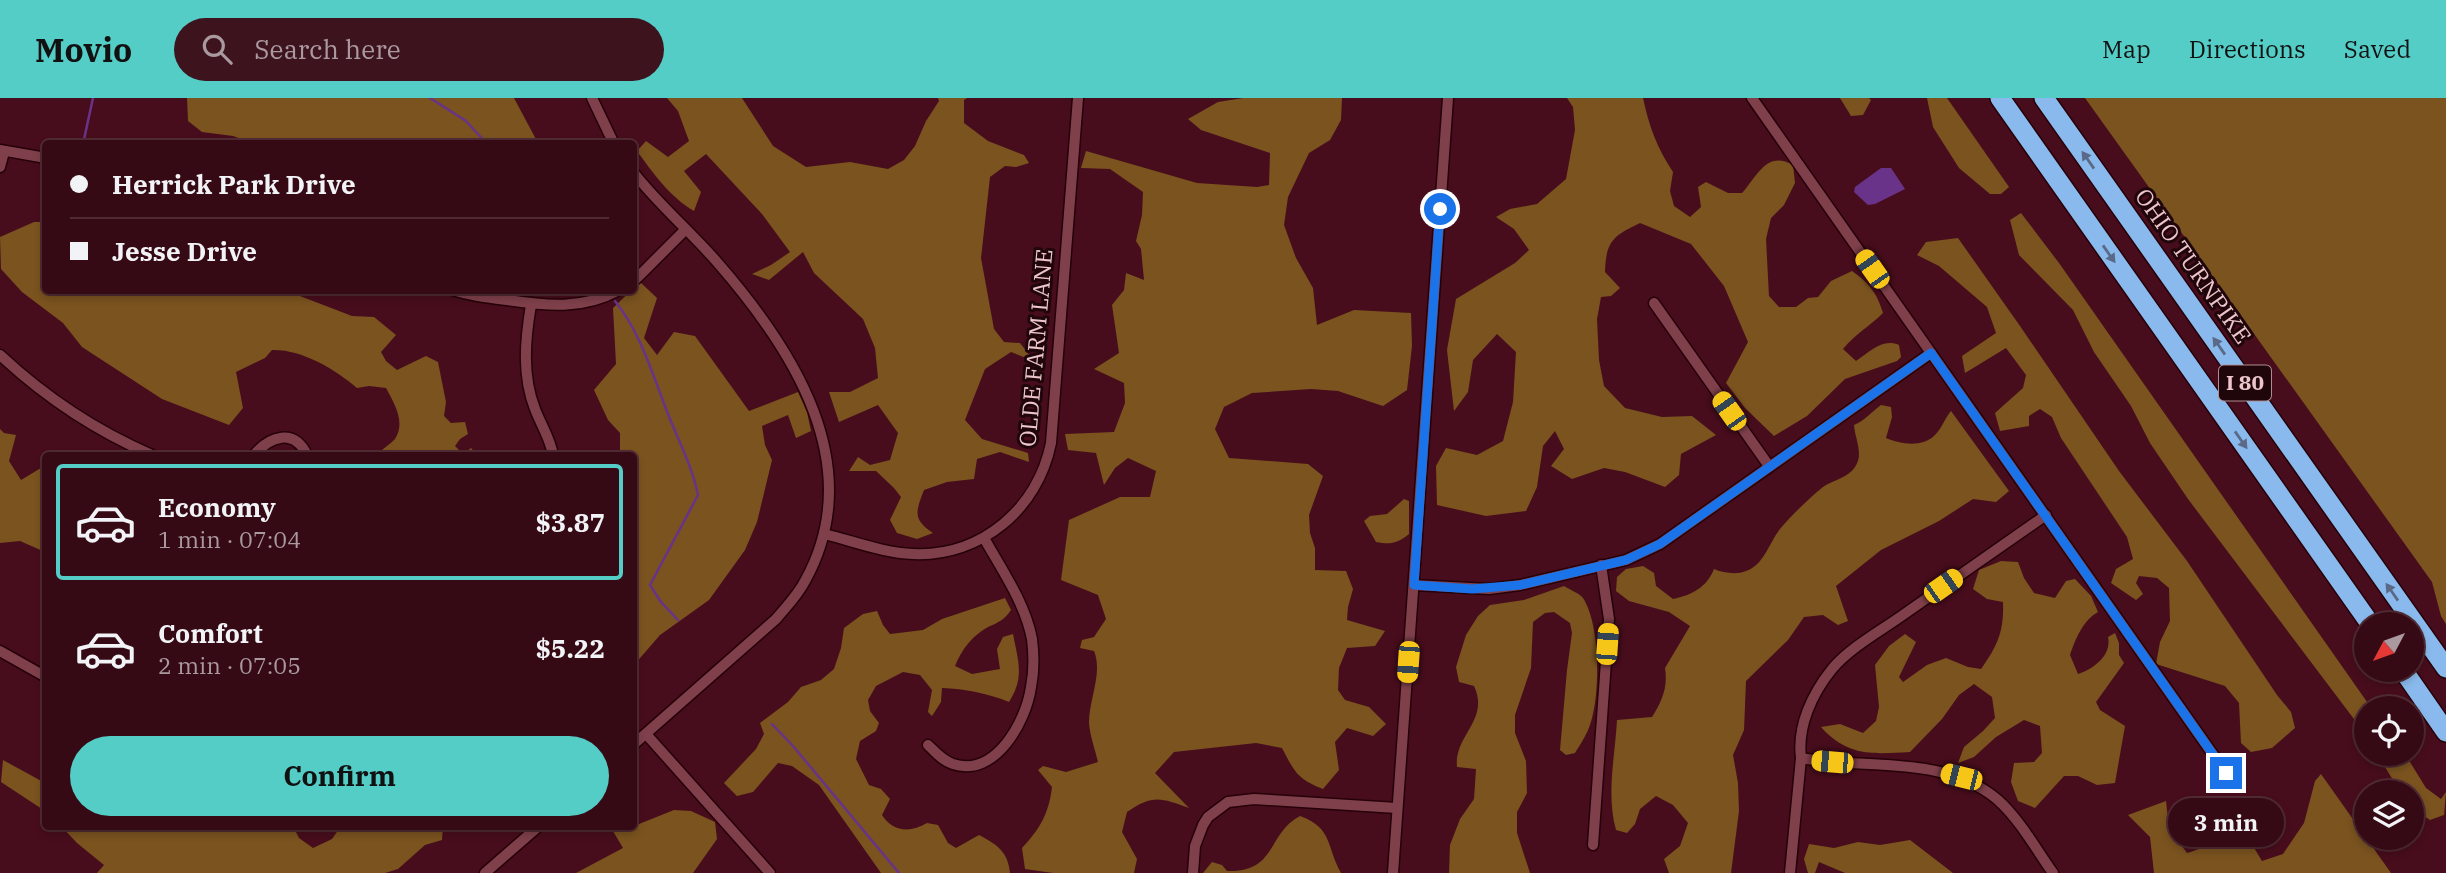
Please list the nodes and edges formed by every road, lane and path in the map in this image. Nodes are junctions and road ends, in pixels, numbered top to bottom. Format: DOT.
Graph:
graph roads {
  1 [pos="592,98"];
  2 [pos="1078,98"];
  3 [pos="1448,98"];
  4 [pos="1752,98"];
  5 [pos="2000,98"];
  6 [pos="2044,98"];
  7 [pos="612,140"];
  8 [pos="2,151"];
  9 [pos="42,157"];
  10 [pos="0,167"];
  11 [pos="637,177"];
  12 [pos="685,230"];
  13 [pos="637,279"];
  14 [pos="474,294"];
  15 [pos="610,294"];
  16 [pos="1654,303"];
  17 [pos="531,305"];
  18 [pos="1931,353"];
  19 [pos="0,355"];
  20 [pos="146,452"];
  21 [pos="257,452"];
  22 [pos="306,452"];
  23 [pos="552,452"];
  24 [pos="1769,466"];
  25 [pos="2046,515"];
  26 [pos="824,534"];
  27 [pos="984,538"];
  28 [pos="1601,565"];
  29 [pos="1414,585"];
  30 [pos="2362,612"];
  31 [pos="0,651"];
  32 [pos="2446,668"];
  33 [pos="42,675"];
  34 [pos="2411,682"];
  35 [pos="2446,732"];
  36 [pos="646,734"];
  37 [pos="637,742"];
  38 [pos="928,745"];
  39 [pos="1801,758"];
  40 [pos="2226,773"];
  41 [pos="1397,808"];
  42 [pos="534,830"];
  43 [pos="1593,845"];
  44 [pos="485,873"];
  45 [pos="770,873"];
  46 [pos="1193,873"];
  47 [pos="1393,873"];
  48 [pos="1790,873"];
  49 [pos="2053,873"];
  1 -- 7 [label="street"];
  2 -- 27 [label="street, OLDE FARM LANE"];
  3 -- 29 [label="street"];
  4 -- 18 [label="street"];
  5 -- 30 [label="highway, I 80, one-way"];
  32 -- 6 [label="highway, OHIO TURNPIKE / I 80, one-way"];
  8 -- 9 [label="street"];
  8 -- 10 [label="street"];
  11 -- 12 [label="street"];
  12 -- 13 [label="street"];
  12 -- 26 [label="street"];
  14 -- 17 [label="street"];
  15 -- 17 [label="street"];
  16 -- 24 [label="street"];
  17 -- 23 [label="street"];
  18 -- 24 [label="street"];
  18 -- 25 [label="street"];
  19 -- 20 [label="street"];
  21 -- 22 [label="street"];
  24 -- 28 [label="street"];
  25 -- 39 [label="street"];
  25 -- 40 [label="street"];
  26 -- 27 [label="street, OLDE FARM LANE"];
  26 -- 36 [label="street"];
  27 -- 38 [label="street"];
  28 -- 29 [label="street"];
  28 -- 43 [label="street"];
  29 -- 41 [label="street"];
  31 -- 33 [label="street"];
  34 -- 35 [label="highway"];
  36 -- 37 [label="street"];
  36 -- 45 [label="street"];
  39 -- 48 [label="street"];
  39 -- 49 [label="street"];
  41 -- 46 [label="street"];
  41 -- 47 [label="street"];
  42 -- 44 [label="street"];
}
